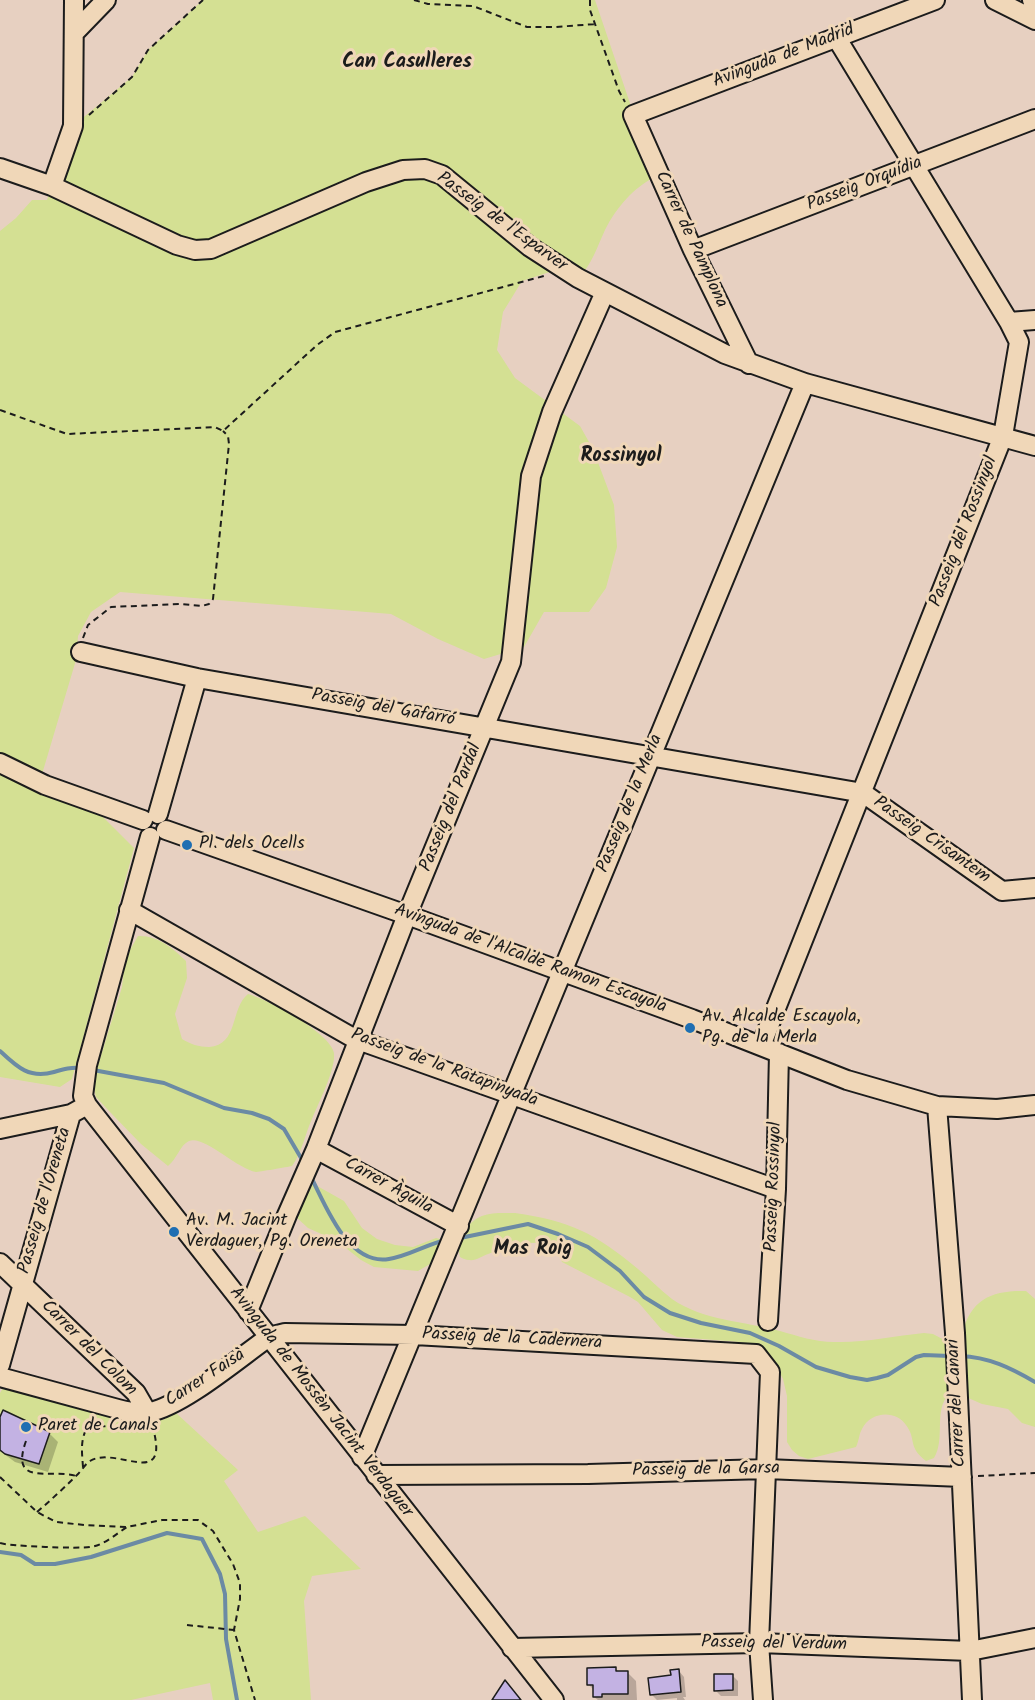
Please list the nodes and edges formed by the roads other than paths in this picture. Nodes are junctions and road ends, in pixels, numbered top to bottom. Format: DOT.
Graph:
graph roads {
  1 [pos="75,0"];
  2 [pos="106,0"];
  3 [pos="934,0"];
  4 [pos="995,0"];
  5 [pos="1032,0"];
  6 [pos="1035,6"];
  7 [pos="1035,20"];
  8 [pos="76,31"];
  9 [pos="836,37"];
  10 [pos="633,115"];
  11 [pos="1035,118"];
  12 [pos="914,166"];
  13 [pos="0,168"];
  14 [pos="52,186"];
  15 [pos="693,250"];
  16 [pos="605,292"];
  17 [pos="1035,320"];
  18 [pos="1009,322"];
  19 [pos="749,364"];
  20 [pos="805,383"];
  21 [pos="1003,436"];
  22 [pos="1035,446"];
  23 [pos="81,652"];
  24 [pos="197,678"];
  25 [pos="485,726"];
  26 [pos="651,755"];
  27 [pos="0,763"];
  28 [pos="863,793"];
  29 [pos="154,825"];
  30 [pos="1035,888"];
  31 [pos="129,910"];
  32 [pos="407,915"];
  33 [pos="562,972"];
  34 [pos="359,1040"];
  35 [pos="761,1046"];
  36 [pos="779,1053"];
  37 [pos="512,1095"];
  38 [pos="1035,1105"];
  39 [pos="937,1106"];
  40 [pos="79,1109"];
  41 [pos="0,1129"];
  42 [pos="316,1149"];
  43 [pos="776,1189"];
  44 [pos="459,1226"];
  45 [pos="0,1263"];
  46 [pos="23,1284"];
  47 [pos="248,1311"];
  48 [pos="768,1321"];
  49 [pos="414,1335"];
  50 [pos="269,1337"];
  51 [pos="0,1365"];
  52 [pos="0,1377"];
  53 [pos="147,1412"];
  54 [pos="362,1457"];
  55 [pos="766,1469"];
  56 [pos="376,1475"];
  57 [pos="962,1477"];
  58 [pos="1035,1638"];
  59 [pos="759,1643"];
  60 [pos="512,1648"];
  61 [pos="970,1651"];
  62 [pos="554,1700"];
  63 [pos="763,1700"];
  64 [pos="972,1700"];
  1 -- 8 [label="street"];
  2 -- 8 [label="street"];
  3 -- 9 [label="street, Avinguda de Madrid"];
  4 -- 7 [label="street"];
  5 -- 6 [label="street"];
  8 -- 14 [label="street"];
  9 -- 10 [label="street, Avinguda de Madrid"];
  9 -- 12 [label="street, Passeig del Rossinyol"];
  10 -- 15 [label="street, Carrer de Pamplona"];
  11 -- 12 [label="street, Passeig Orquídia"];
  12 -- 15 [label="street, Passeig Orquídia"];
  12 -- 18 [label="street, Passeig del Rossinyol"];
  13 -- 14 [label="street, Passeig de l'Esparver"];
  14 -- 16 [label="street, Passeig de l'Esparver"];
  15 -- 19 [label="street, Carrer de Pamplona"];
  16 -- 19 [label="street, Passeig de l'Esparver"];
  16 -- 25 [label="street, Passeig del Pardal"];
  17 -- 18 [label="street"];
  18 -- 21 [label="street, Passeig del Rossinyol"];
  19 -- 20 [label="street, Passeig de l'Esparver"];
  20 -- 21 [label="street, Passeig de l'Esparver"];
  20 -- 26 [label="street, Passeig de la Merla"];
  21 -- 22 [label="street, Passeig de l'Esparver"];
  21 -- 28 [label="street, Passeig del Rossinyol"];
  23 -- 24 [label="street, Passeig del Gafarró"];
  24 -- 25 [label="street, Passeig del Gafarró"];
  24 -- 29 [label="street, Passeig de l'Oreneta"];
  25 -- 26 [label="street, Passeig del Gafarró"];
  25 -- 32 [label="street, Passeig del Pardal"];
  26 -- 28 [label="street, Passeig del Gafarró"];
  26 -- 33 [label="street, Passeig de la Merla"];
  27 -- 29 [label="street, Avinguda de l'Alcalde Ramon Escayola"];
  28 -- 30 [label="street, Passeig Crisantem"];
  28 -- 35 [label="street, Passeig del Rossinyol"];
  29 -- 31 [label="street, Passeig de l'Oreneta"];
  29 -- 32 [label="street, Avinguda de l'Alcalde Ramon Escayola"];
  31 -- 34 [label="street, Passeig de la Ratapinyada"];
  31 -- 40 [label="street, Passeig de l'Oreneta"];
  32 -- 33 [label="street, Avinguda de l'Alcalde Ramon Escayola"];
  32 -- 34 [label="street, Passeig del Pardal"];
  33 -- 35 [label="street, Avinguda de l'Alcalde Ramon Escayola"];
  33 -- 37 [label="street, Passeig de la Merla"];
  34 -- 37 [label="street, Passeig de la Ratapinyada"];
  34 -- 42 [label="street, Passeig del Pardal"];
  35 -- 36 [label="street, Avinguda de l'Alcalde Ramon Escayola"];
  36 -- 39 [label="street, Avinguda de l'Alcalde Ramon Escayola"];
  36 -- 43 [label="street, Passeig Rossinyol"];
  37 -- 43 [label="street, Passeig de la Ratapinyada"];
  37 -- 44 [label="street, Passeig de la Merla"];
  38 -- 39 [label="street, Avinguda de l'Alcalde Ramon Escayola"];
  39 -- 57 [label="street, Carrer del Canari"];
  40 -- 41 [label="street"];
  40 -- 46 [label="street, Passeig de l'Oreneta"];
  40 -- 47 [label="street, Avinguda de Mossèn Jacint Verdaguer"];
  42 -- 44 [label="street, Carrer Àguila"];
  42 -- 47 [label="street, Passeig del Pardal"];
  43 -- 48 [label="street, Passeig Rossinyol"];
  44 -- 49 [label="street, Passeig de la Merla"];
  45 -- 46 [label="street, Carrer del Colom"];
  46 -- 51 [label="street, Passeig de l'Oreneta"];
  46 -- 53 [label="street, Carrer del Colom"];
  47 -- 50 [label="street, Avinguda de Mossèn Jacint Verdaguer"];
  49 -- 50 [label="street, Passeig de la Cadernera"];
  49 -- 54 [label="street, Passeig de la Merla"];
  49 -- 55 [label="street, Passeig de la Cadernera"];
  50 -- 53 [label="street, Carrer Faisà"];
  50 -- 54 [label="street, Avinguda de Mossèn Jacint Verdaguer"];
  52 -- 53 [label="street, Carrer Faisà"];
  54 -- 56 [label="street, Avinguda de Mossèn Jacint Verdaguer"];
  55 -- 56 [label="street, Passeig de la Garsa"];
  55 -- 57 [label="street, Passeig de la Garsa"];
  55 -- 59 [label="street"];
  56 -- 60 [label="street, Avinguda de Mossèn Jacint Verdaguer"];
  57 -- 61 [label="street, Carrer del Canari"];
  58 -- 61 [label="street, Passeig del Verdum"];
  59 -- 60 [label="street, Passeig del Verdum"];
  59 -- 61 [label="street, Passeig del Verdum"];
  59 -- 63 [label="street"];
  60 -- 62 [label="street, Avinguda de Mossèn Jacint Verdaguer"];
  61 -- 64 [label="street, Carrer del Canari"];
}
